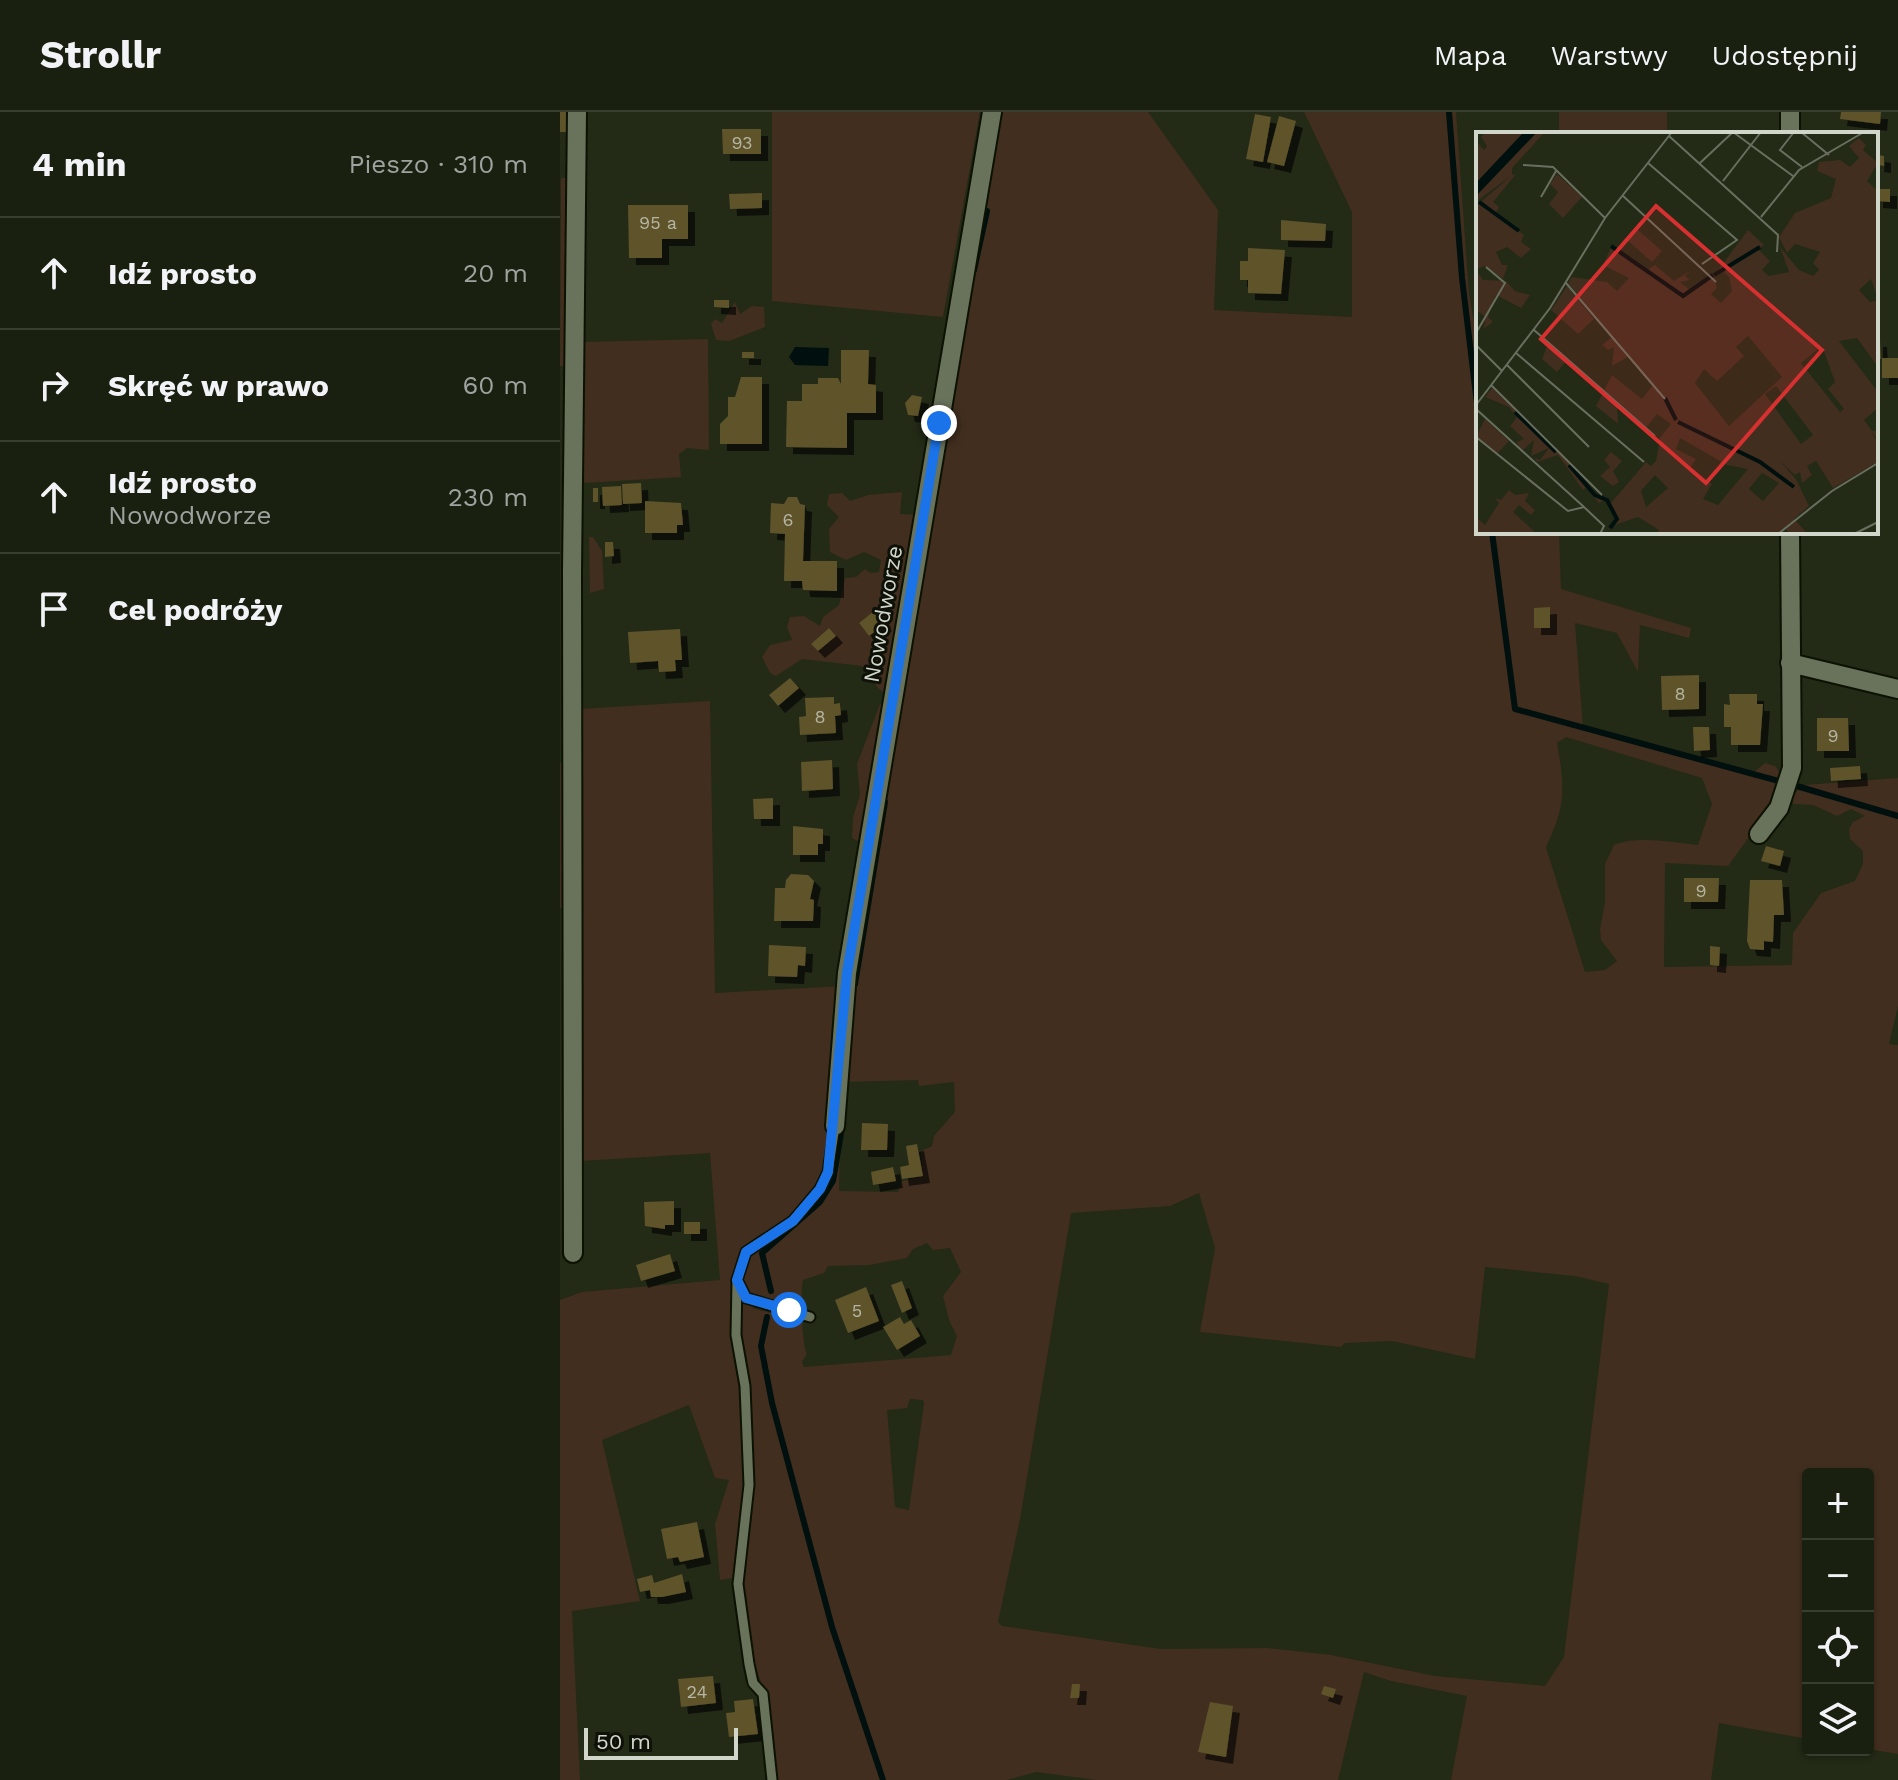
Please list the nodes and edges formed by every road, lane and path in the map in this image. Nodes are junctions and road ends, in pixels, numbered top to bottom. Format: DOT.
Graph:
graph roads {
  1 [pos="577,112"];
  2 [pos="992,112"];
  3 [pos="1790,534"];
  4 [pos="1790,663"];
  5 [pos="1898,689"];
  6 [pos="1759,834"];
  7 [pos="835,1126"];
  8 [pos="573,1253"];
  9 [pos="737,1280"];
  10 [pos="810,1317"];
  11 [pos="772,1780"];
  1 -- 8 [label="street"];
  2 -- 7 [label="street, Nowodworze"];
  3 -- 4 [label="street"];
  4 -- 5 [label="street"];
  4 -- 6 [label="street"];
  7 -- 9 [label="lane"];
  9 -- 10 [label="lane"];
  9 -- 11 [label="lane"];
}
